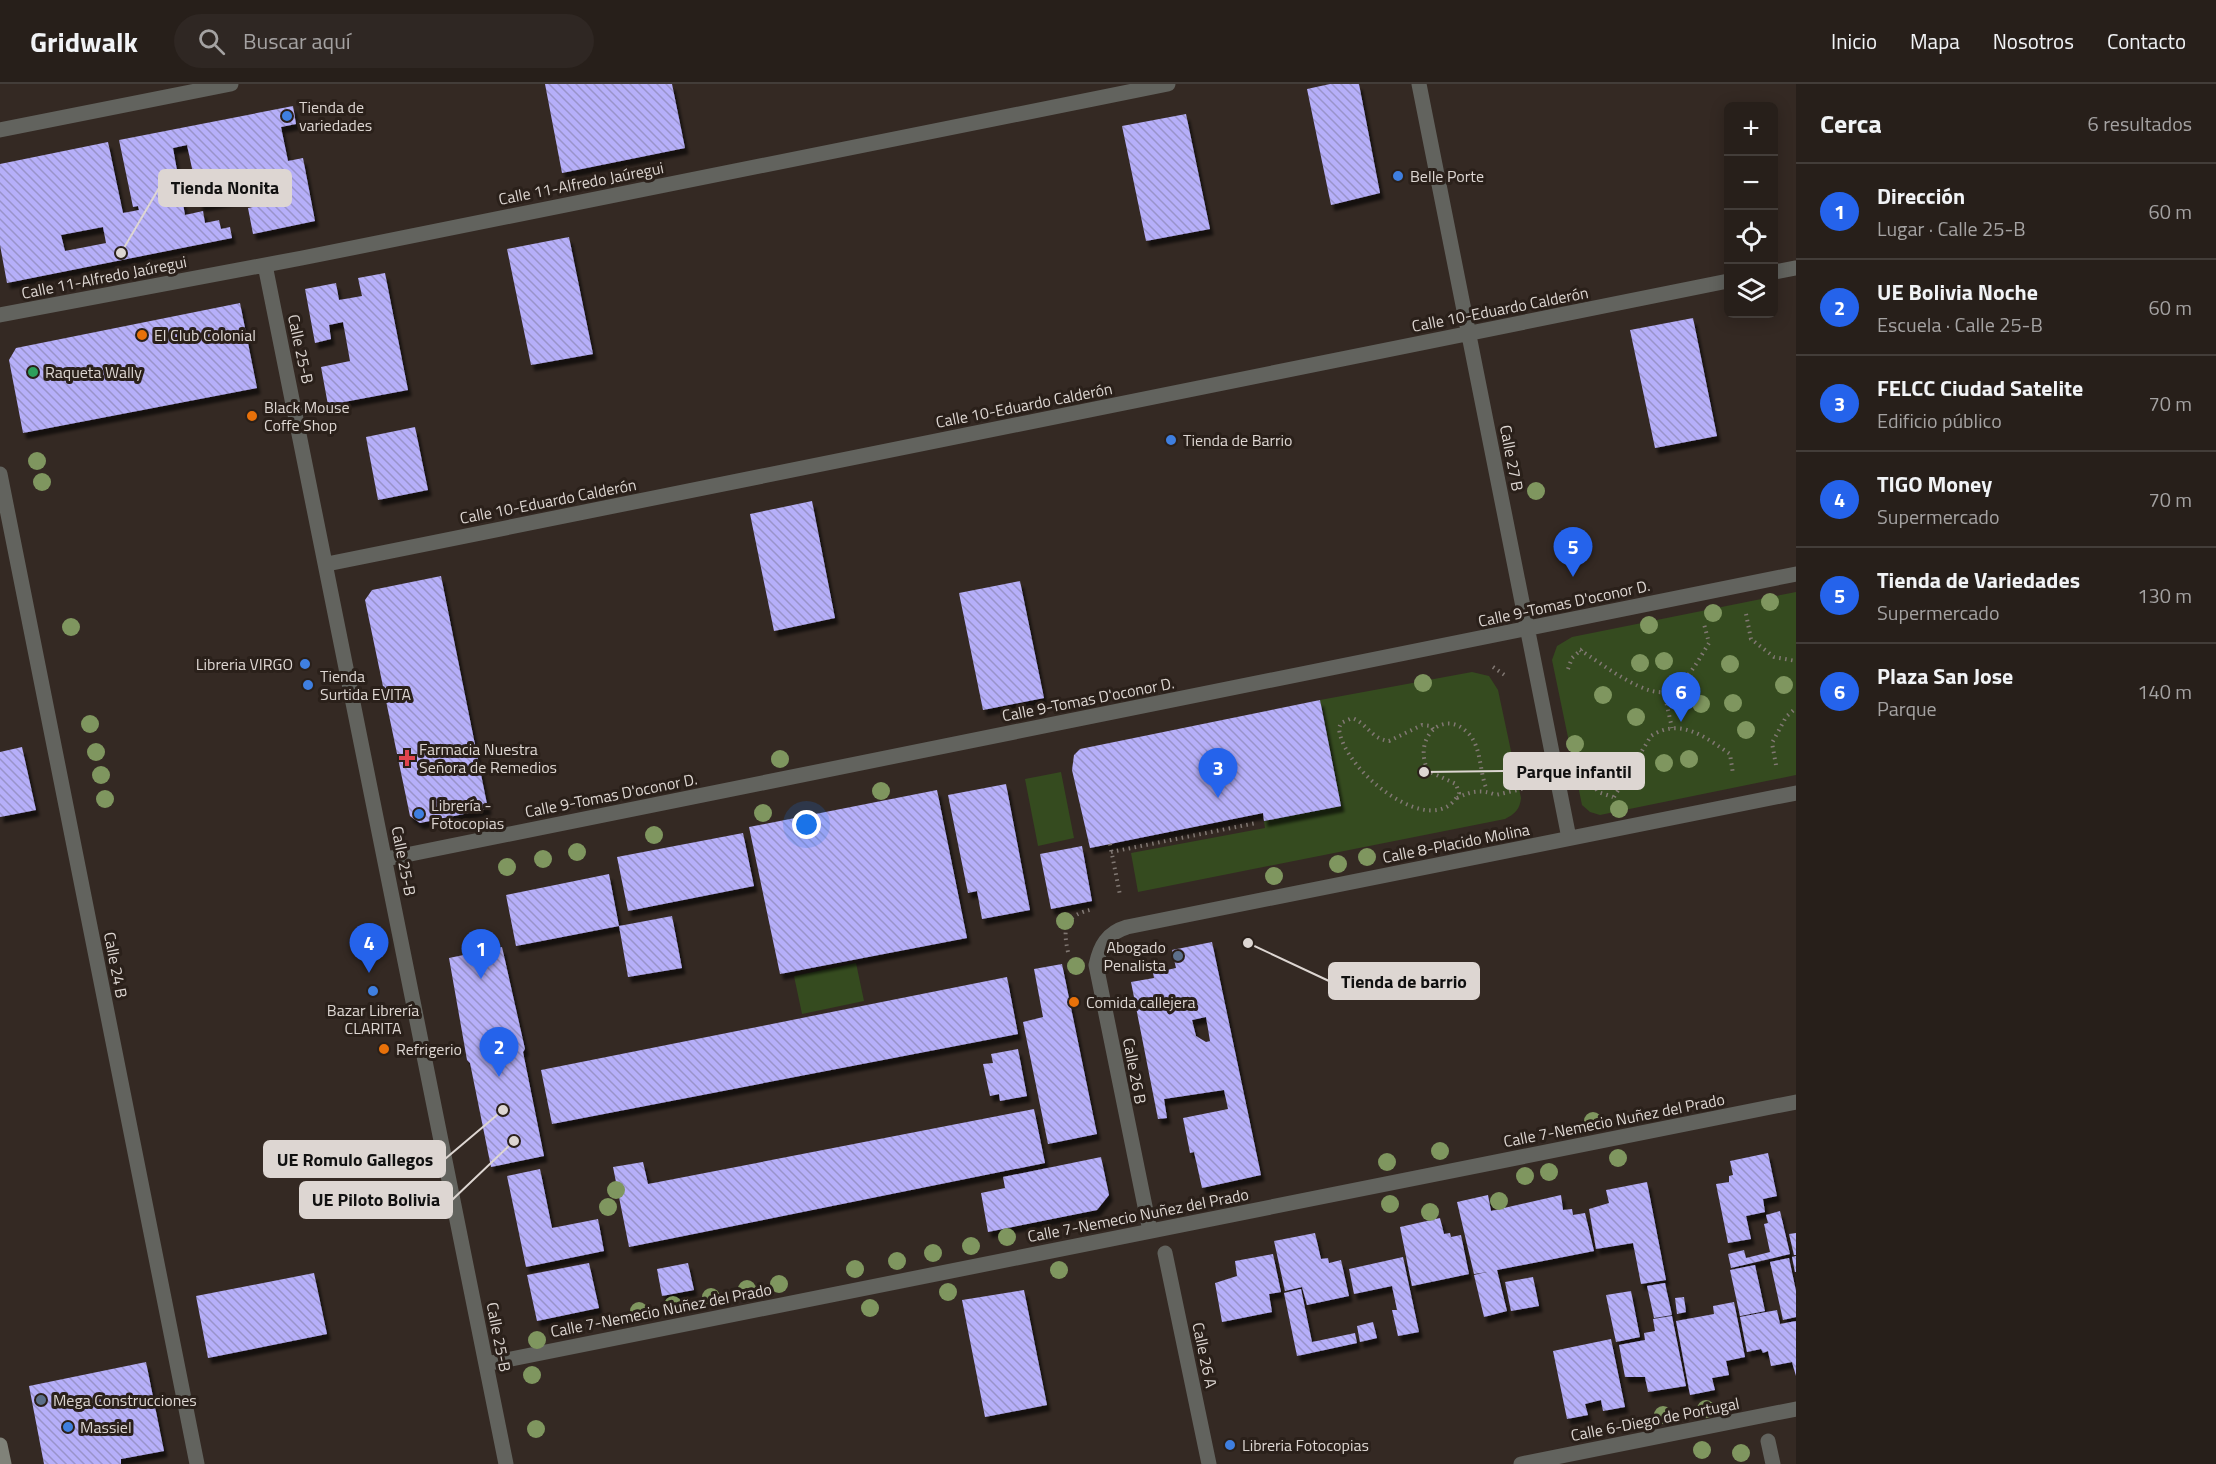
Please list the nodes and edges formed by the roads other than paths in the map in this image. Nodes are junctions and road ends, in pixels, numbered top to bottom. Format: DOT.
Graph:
graph roads {
  1 [pos="231,84"];
  2 [pos="1168,84"];
  3 [pos="1419,84"];
  4 [pos="0,129"];
  5 [pos="265,265"];
  6 [pos="1796,268"];
  7 [pos="1778,271"];
  8 [pos="1724,282"];
  9 [pos="0,315"];
  10 [pos="1468,333"];
  11 [pos="0,474"];
  12 [pos="327,564"];
  13 [pos="1796,574"];
  14 [pos="1528,630"];
  15 [pos="1796,793"];
  16 [pos="1569,838"];
  17 [pos="386,859"];
  18 [pos="1123,928"];
  19 [pos="1796,1102"];
  20 [pos="1149,1231"];
  21 [pos="1165,1253"];
  22 [pos="486,1364"];
  23 [pos="1796,1409"];
  24 [pos="1768,1441"];
  25 [pos="0,1445"];
  26 [pos="4,1464"];
  27 [pos="197,1464"];
  28 [pos="506,1464"];
  29 [pos="1209,1464"];
  30 [pos="1521,1464"];
  31 [pos="1773,1464"];
  1 -- 4 [label="street"];
  2 -- 5 [label="street, Calle 11-Alfredo Jaúregui"];
  3 -- 10 [label="street, Calle 27 B"];
  5 -- 9 [label="street, Calle 11-Alfredo Jaúregui"];
  5 -- 12 [label="street, Calle 25-B"];
  6 -- 7 [label="street"];
  8 -- 10 [label="street, Calle 10-Eduardo Calderón"];
  10 -- 12 [label="street, Calle 10-Eduardo Calderón"];
  10 -- 14 [label="street, Calle 27 B"];
  11 -- 27 [label="street, Calle 24 B"];
  12 -- 17 [label="street, Calle 25-B"];
  13 -- 14 [label="street, Calle 9-Tomas D'oconor D."];
  14 -- 16 [label="street, Calle 27 B"];
  14 -- 17 [label="street, Calle 9-Tomas D'oconor D."];
  15 -- 16 [label="street, Calle 8-Placido Molina"];
  16 -- 18 [label="street, Calle 8-Placido Molina"];
  17 -- 22 [label="street, Calle 25-B"];
  18 -- 20 [label="street, Calle 26 B"];
  19 -- 20 [label="street, Calle 7-Nemecio Nuñez del Prado"];
  20 -- 22 [label="street, Calle 7-Nemecio Nuñez del Prado"];
  21 -- 29 [label="street, Calle 26 A"];
  22 -- 28 [label="street, Calle 25-B"];
  23 -- 30 [label="street, Calle 6-Diego de Portugal"];
  24 -- 31 [label="street"];
  25 -- 26 [label="main road"];
}
